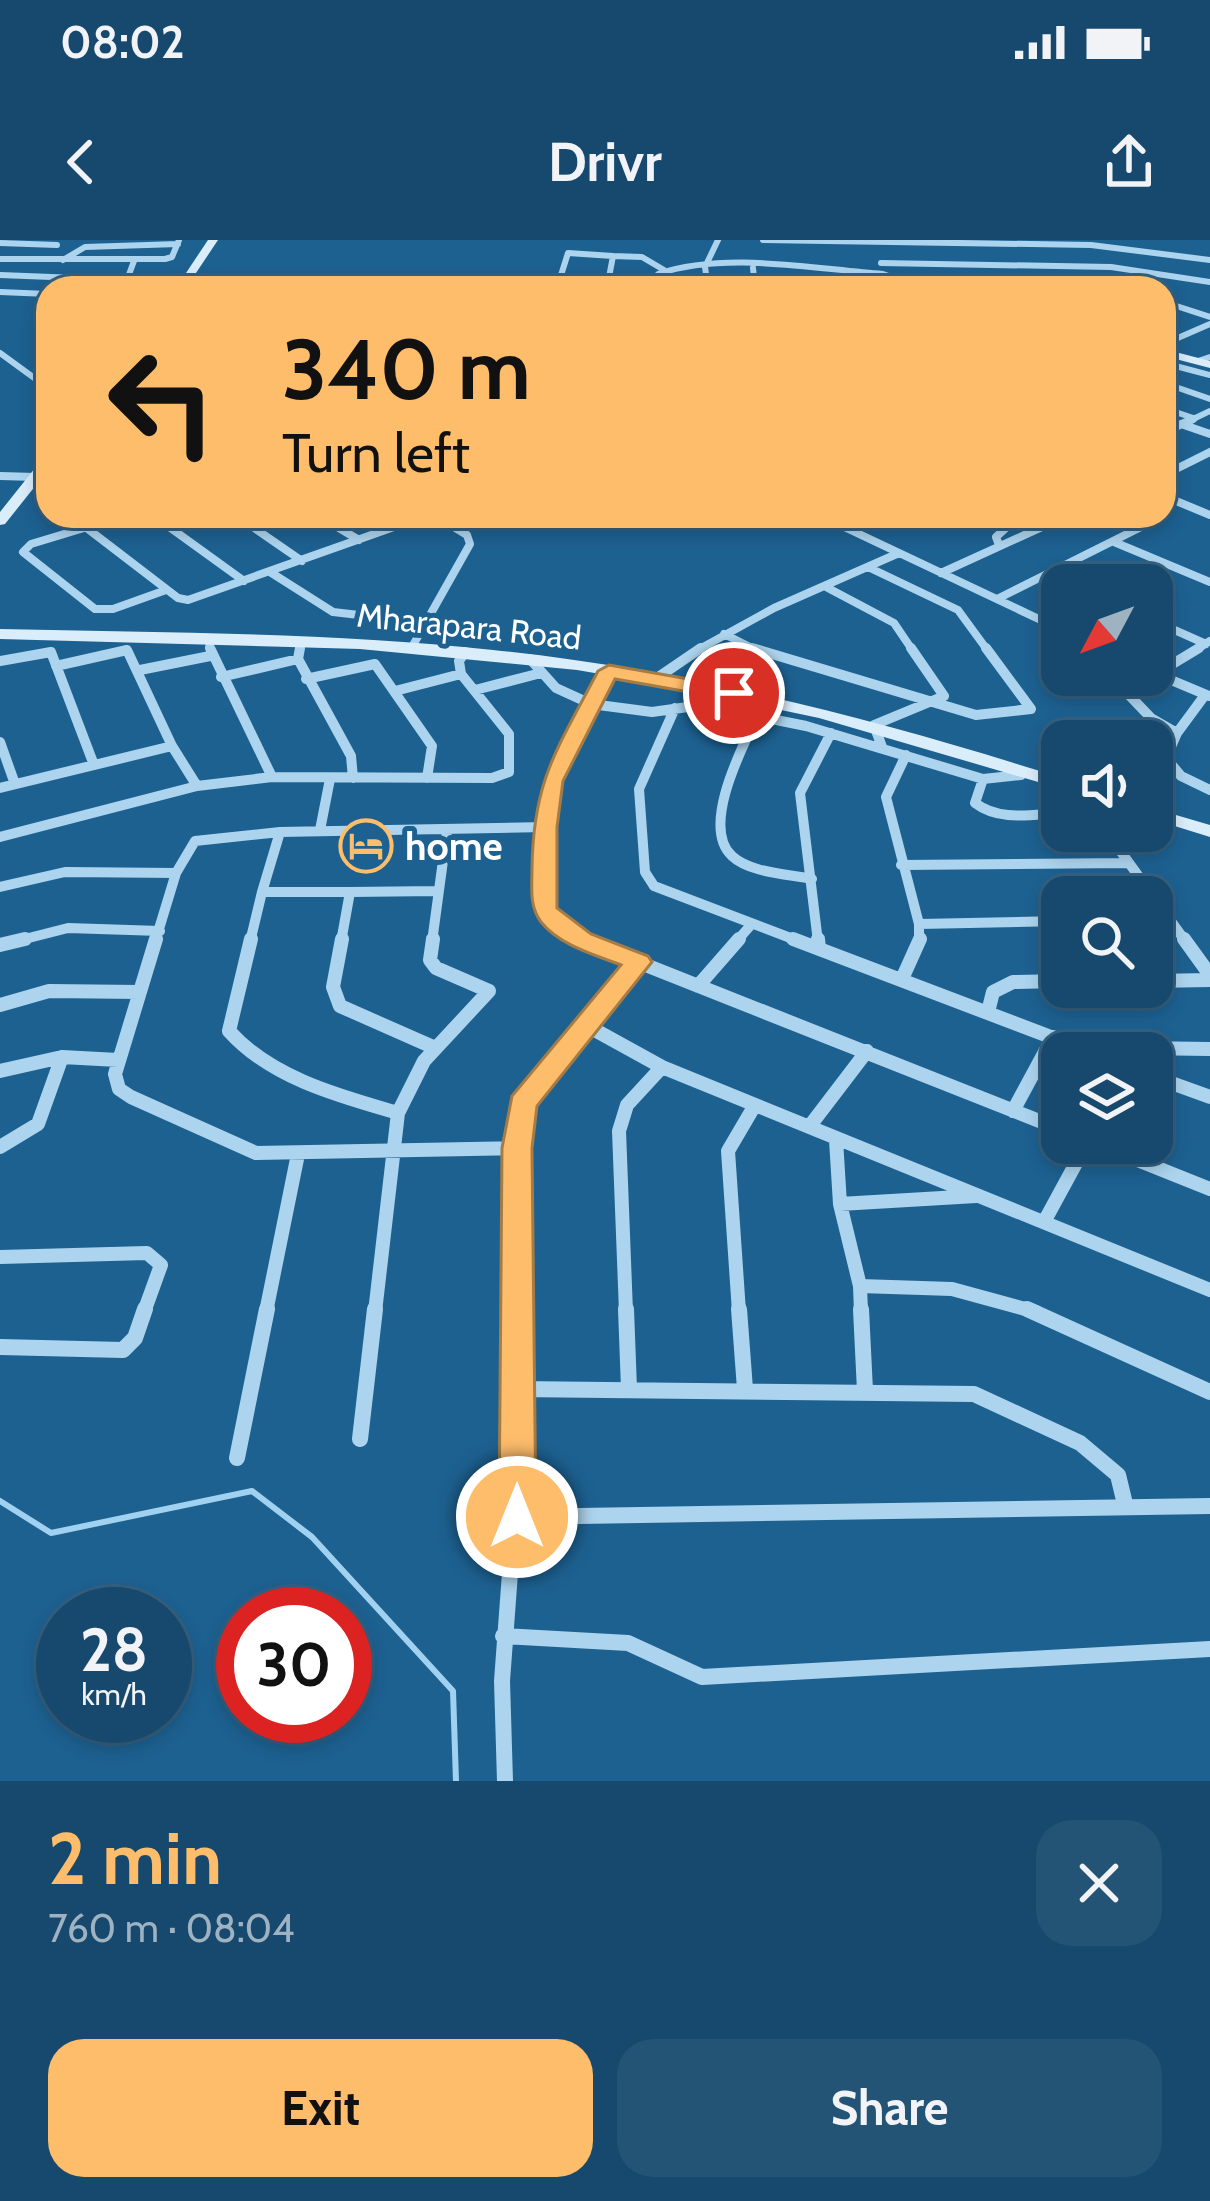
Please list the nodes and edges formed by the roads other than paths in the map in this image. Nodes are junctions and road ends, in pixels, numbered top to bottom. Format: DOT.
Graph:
graph roads {
  1 [pos="213,240"];
  2 [pos="718,240"];
  3 [pos="763,240"];
  4 [pos="179,242"];
  5 [pos="0,243"];
  6 [pos="874,243"];
  7 [pos="57,245"];
  8 [pos="1036,245"];
  9 [pos="613,256"];
  10 [pos="0,259"];
  11 [pos="1210,260"];
  12 [pos="134,261"];
  13 [pos="60,262"];
  14 [pos="86,262"];
  15 [pos="881,263"];
  16 [pos="705,267"];
  17 [pos="1046,267"];
  18 [pos="753,268"];
  19 [pos="664,270"];
  20 [pos="799,270"];
  21 [pos="847,272"];
  22 [pos="883,274"];
  23 [pos="0,275"];
  24 [pos="36,276"];
  25 [pos="78,276"];
  26 [pos="128,276"];
  27 [pos="189,276"];
  28 [pos="561,276"];
  29 [pos="609,276"];
  30 [pos="658,276"];
  31 [pos="706,276"];
  32 [pos="754,276"];
  33 [pos="802,276"];
  34 [pos="848,276"];
  35 [pos="889,276"];
  36 [pos="1170,276"];
  37 [pos="1176,277"];
  38 [pos="1210,282"];
  39 [pos="0,292"];
  40 [pos="36,294"];
  41 [pos="1176,306"];
  42 [pos="1180,307"];
  43 [pos="1176,308"];
  44 [pos="1210,321"];
  45 [pos="1176,341"];
  46 [pos="1176,352"];
  47 [pos="0,353"];
  48 [pos="1206,361"];
  49 [pos="1176,366"];
  50 [pos="1210,375"];
  51 [pos="36,379"];
  52 [pos="1176,387"];
  53 [pos="1210,399"];
  54 [pos="1210,411"];
  55 [pos="1176,412"];
  56 [pos="1194,418"];
  57 [pos="1181,424"];
  58 [pos="1176,426"];
  59 [pos="1210,434"];
  60 [pos="1210,452"];
  61 [pos="1176,469"];
  62 [pos="0,476"];
  63 [pos="36,477"];
  64 [pos="1176,501"];
  65 [pos="1185,505"];
  66 [pos="1176,510"];
  67 [pos="1210,514"];
  68 [pos="0,520"];
  69 [pos="171,528"];
  70 [pos="254,528"];
  71 [pos="338,528"];
  72 [pos="385,528"];
  73 [pos="456,528"];
  74 [pos="846,528"];
  75 [pos="1004,528"];
  76 [pos="1038,528"];
  77 [pos="1141,528"];
  78 [pos="84,529"];
  79 [pos="359,541"];
  80 [pos="1114,542"];
  81 [pos="999,545"];
  82 [pos="899,553"];
  83 [pos="302,561"];
  84 [pos="1068,564"];
  85 [pos="868,567"];
  86 [pos="270,572"];
  87 [pos="941,573"];
  88 [pos="1041,577"];
  89 [pos="244,581"];
  90 [pos="1210,582"];
  91 [pos="826,587"];
  92 [pos="166,590"];
  93 [pos="997,599"];
  94 [pos="1041,620"];
  95 [pos="428,623"];
  96 [pos="1173,629"];
  97 [pos="0,634"];
  98 [pos="724,634"];
  99 [pos="1208,643"];
  100 [pos="209,647"];
  101 [pos="412,647"];
  102 [pos="300,650"];
  103 [pos="465,652"];
  104 [pos="0,662"];
  105 [pos="1173,662"];
  106 [pos="56,666"];
  107 [pos="536,666"];
  108 [pos="140,670"];
  109 [pos="609,671"];
  110 [pos="461,674"];
  111 [pos="220,677"];
  112 [pos="657,678"];
  113 [pos="306,679"];
  114 [pos="1173,681"];
  115 [pos="476,690"];
  116 [pos="395,691"];
  117 [pos="1130,696"];
  118 [pos="1208,696"];
  119 [pos="591,704"];
  120 [pos="934,704"];
  121 [pos="675,708"];
  122 [pos="757,716"];
  123 [pos="874,729"];
  124 [pos="831,733"];
  125 [pos="1177,733"];
  126 [pos="846,737"];
  127 [pos="0,742"];
  128 [pos="937,744"];
  129 [pos="172,746"];
  130 [pos="882,747"];
  131 [pos="912,756"];
  132 [pos="94,765"];
  133 [pos="272,777"];
  134 [pos="353,778"];
  135 [pos="427,778"];
  136 [pos="330,779"];
  137 [pos="983,779"];
  138 [pos="1041,779"];
  139 [pos="1041,780"];
  140 [pos="15,784"];
  141 [pos="197,786"];
  142 [pos="0,788"];
  143 [pos="1210,790"];
  144 [pos="1041,813"];
  145 [pos="1173,820"];
  146 [pos="545,827"];
  147 [pos="320,830"];
  148 [pos="447,831"];
  149 [pos="1210,831"];
  150 [pos="280,832"];
  151 [pos="0,837"];
  152 [pos="1120,852"];
  153 [pos="1128,863"];
  154 [pos="901,865"];
  155 [pos="0,869"];
  156 [pos="176,873"];
  157 [pos="1138,876"];
  158 [pos="812,879"];
  159 [pos="4,886"];
  160 [pos="438,891"];
  161 [pos="262,892"];
  162 [pos="350,892"];
  163 [pos="1041,921"];
  164 [pos="919,923"];
  165 [pos="1173,925"];
  166 [pos="750,926"];
  167 [pos="160,931"];
  168 [pos="0,945"];
  169 [pos="819,948"];
  170 [pos="638,962"];
  171 [pos="1210,977"];
  172 [pos="902,979"];
  173 [pos="1173,980"];
  174 [pos="1041,981"];
  175 [pos="698,986"];
  176 [pos="140,992"];
  177 [pos="0,1004"];
  178 [pos="988,1012"];
  179 [pos="584,1024"];
  180 [pos="1041,1032"];
  181 [pos="433,1047"];
  182 [pos="1173,1048"];
  183 [pos="1210,1049"];
  184 [pos="867,1051"];
  185 [pos="62,1057"];
  186 [pos="1041,1059"];
  187 [pos="118,1060"];
  188 [pos="662,1066"];
  189 [pos="0,1071"];
  190 [pos="1173,1084"];
  191 [pos="1210,1097"];
  192 [pos="755,1105"];
  193 [pos="1013,1111"];
  194 [pos="398,1113"];
  195 [pos="1041,1122"];
  196 [pos="808,1127"];
  197 [pos="836,1139"];
  198 [pos="0,1147"];
  199 [pos="517,1148"];
  200 [pos="396,1150"];
  201 [pos="298,1154"];
  202 [pos="1079,1164"];
  203 [pos="1145,1164"];
  204 [pos="1210,1189"];
  205 [pos="983,1195"];
  206 [pos="840,1204"];
  207 [pos="1044,1222"];
  208 [pos="0,1257"];
  209 [pos="860,1286"];
  210 [pos="1210,1290"];
  211 [pos="0,1347"];
  212 [pos="745,1388"];
  213 [pos="517,1389"];
  214 [pos="629,1389"];
  215 [pos="865,1391"];
  216 [pos="1210,1392"];
  217 [pos="361,1439"];
  218 [pos="237,1458"];
  219 [pos="1126,1504"];
  220 [pos="1210,1506"];
  221 [pos="517,1517"];
  222 [pos="503,1636"];
  223 [pos="1210,1648"];
  224 [pos="505,1781"];
  1 -- 27 [label="main road"];
  2 -- 16 [label="street"];
  3 -- 6 [label="street"];
  4 -- 12 [label="street"];
  4 -- 13 [label="street"];
  5 -- 7 [label="street"];
  6 -- 8 [label="street"];
  6 -- 15 [label="street"];
  8 -- 11 [label="street"];
  8 -- 17 [label="street"];
  9 -- 19 [label="street"];
  9 -- 28 [label="street"];
  9 -- 29 [label="street"];
  10 -- 13 [label="street"];
  12 -- 14 [label="street"];
  12 -- 26 [label="street"];
  13 -- 14 [label="street"];
  14 -- 25 [label="street"];
  15 -- 17 [label="street"];
  15 -- 22 [label="street"];
  16 -- 18 [label="street"];
  16 -- 19 [label="street"];
  16 -- 31 [label="street"];
  17 -- 36 [label="street"];
  18 -- 20 [label="street"];
  18 -- 32 [label="street"];
  19 -- 30 [label="street"];
  20 -- 21 [label="street"];
  20 -- 33 [label="street"];
  21 -- 22 [label="street"];
  21 -- 34 [label="street"];
  22 -- 35 [label="street"];
  23 -- 24 [label="street"];
  37 -- 38 [label="street"];
  39 -- 40 [label="street"];
  41 -- 42 [label="street"];
  42 -- 43 [label="street"];
  42 -- 44 [label="street"];
  44 -- 45 [label="street"];
  46 -- 48 [label="main road"];
  47 -- 51 [label="street"];
  49 -- 50 [label="street"];
  52 -- 53 [label="street"];
  54 -- 56 [label="street"];
  55 -- 56 [label="street"];
  56 -- 57 [label="street"];
  57 -- 58 [label="street"];
  57 -- 59 [label="street"];
  60 -- 61 [label="street"];
  62 -- 63 [label="street"];
  63 -- 68 [label="main road"];
  64 -- 65 [label="street"];
  65 -- 66 [label="street"];
  65 -- 67 [label="street"];
  69 -- 89 [label="street"];
  70 -- 83 [label="street"];
  71 -- 79 [label="street"];
  72 -- 79 [label="street"];
  73 -- 95 [label="street"];
  74 -- 82 [label="street"];
  75 -- 81 [label="street"];
  76 -- 81 [label="street"];
  77 -- 80 [label="street"];
  78 -- 92 [label="street"];
  78 -- 92 [label="street"];
  79 -- 83 [label="street"];
  80 -- 84 [label="street"];
  80 -- 90 [label="street"];
  81 -- 87 [label="street"];
  82 -- 85 [label="street"];
  82 -- 87 [label="street"];
  83 -- 86 [label="street"];
  85 -- 91 [label="street"];
  85 -- 120 [label="street"];
  86 -- 89 [label="street"];
  86 -- 95 [label="street"];
  87 -- 93 [label="street"];
  88 -- 93 [label="street"];
  89 -- 92 [label="street"];
  91 -- 98 [label="street"];
  91 -- 120 [label="street"];
  93 -- 94 [label="street"];
  95 -- 101 [label="street"];
  96 -- 99 [label="street"];
  97 -- 100 [label="main road, Mharapara Road"];
  98 -- 112 [label="street"];
  98 -- 120 [label="street"];
  99 -- 105 [label="street"];
  100 -- 102 [label="main road, Mharapara Road"];
  100 -- 108 [label="street"];
  100 -- 111 [label="street"];
  101 -- 102 [label="main road, Mharapara Road"];
  101 -- 103 [label="main road, Mharapara Road"];
  102 -- 111 [label="street"];
  102 -- 113 [label="street"];
  103 -- 107 [label="main road, Mharapara Road"];
  103 -- 110 [label="street"];
  104 -- 106 [label="street"];
  106 -- 108 [label="street"];
  106 -- 132 [label="street"];
  107 -- 109 [label="main road, Mharapara Road"];
  107 -- 115 [label="street"];
  107 -- 119 [label="street"];
  108 -- 129 [label="street"];
  109 -- 112 [label="main road, Mharapara Road"];
  109 -- 119 [label="street"];
  110 -- 115 [label="street"];
  110 -- 116 [label="street"];
  111 -- 133 [label="street"];
  112 -- 123 [label="main road, Mharapara Road"];
  113 -- 116 [label="street"];
  113 -- 134 [label="street"];
  114 -- 118 [label="street"];
  115 -- 135 [label="street"];
  116 -- 135 [label="street"];
  117 -- 125 [label="street"];
  118 -- 125 [label="street"];
  119 -- 121 [label="street"];
  119 -- 146 [label="street"];
  120 -- 123 [label="street"];
  121 -- 122 [label="street"];
  121 -- 166 [label="street"];
  122 -- 124 [label="street"];
  122 -- 158 [label="street"];
  123 -- 126 [label="street"];
  123 -- 128 [label="main road, Mharapara Road"];
  123 -- 130 [label="street"];
  124 -- 126 [label="street"];
  124 -- 158 [label="street"];
  125 -- 143 [label="street"];
  126 -- 130 [label="street"];
  127 -- 140 [label="street"];
  128 -- 131 [label="street"];
  128 -- 138 [label="main road, Mharapara Road"];
  129 -- 132 [label="street"];
  129 -- 141 [label="street"];
  130 -- 131 [label="street"];
  131 -- 137 [label="street"];
  131 -- 154 [label="street"];
  132 -- 140 [label="street"];
  133 -- 136 [label="street"];
  133 -- 141 [label="street"];
  134 -- 135 [label="street"];
  134 -- 136 [label="street"];
  136 -- 147 [label="street"];
  137 -- 139 [label="street"];
  137 -- 144 [label="street"];
  140 -- 142 [label="street"];
  141 -- 151 [label="street"];
  145 -- 149 [label="main road"];
  146 -- 148 [label="street"];
  146 -- 170 [label="street"];
  147 -- 148 [label="street"];
  147 -- 150 [label="street"];
  148 -- 160 [label="street"];
  150 -- 156 [label="street"];
  150 -- 161 [label="street"];
  152 -- 153 [label="street"];
  153 -- 154 [label="street"];
  153 -- 157 [label="street"];
  154 -- 164 [label="street"];
  155 -- 159 [label="street"];
  156 -- 159 [label="street"];
  156 -- 167 [label="street"];
  158 -- 169 [label="street"];
  160 -- 162 [label="street"];
  160 -- 181 [label="street"];
  161 -- 162 [label="street"];
  161 -- 194 [label="street"];
  162 -- 181 [label="street"];
  163 -- 164 [label="street"];
  164 -- 172 [label="street"];
  165 -- 171 [label="street"];
  166 -- 169 [label="street"];
  166 -- 175 [label="street"];
  167 -- 168 [label="street"];
  167 -- 176 [label="street"];
  169 -- 172 [label="street"];
  170 -- 175 [label="street"];
  170 -- 179 [label="street"];
  171 -- 173 [label="street"];
  172 -- 178 [label="street"];
  174 -- 178 [label="street"];
  175 -- 184 [label="street"];
  176 -- 177 [label="street"];
  176 -- 187 [label="street"];
  178 -- 180 [label="street"];
  179 -- 188 [label="street"];
  179 -- 199 [label="street"];
  181 -- 194 [label="street"];
  182 -- 183 [label="street"];
  184 -- 193 [label="street"];
  184 -- 196 [label="street"];
  185 -- 187 [label="street"];
  185 -- 189 [label="street"];
  185 -- 198 [label="street"];
  186 -- 193 [label="street"];
  187 -- 201 [label="street"];
  188 -- 192 [label="street"];
  188 -- 214 [label="street"];
  190 -- 191 [label="street"];
  192 -- 196 [label="street"];
  192 -- 212 [label="street"];
  193 -- 195 [label="street"];
  194 -- 200 [label="street"];
  196 -- 197 [label="street"];
  197 -- 205 [label="street"];
  197 -- 206 [label="street"];
  199 -- 200 [label="street"];
  199 -- 213 [label="street"];
  200 -- 201 [label="street"];
  200 -- 217 [label="street"];
  201 -- 218 [label="street"];
  202 -- 207 [label="street"];
  203 -- 204 [label="street"];
  205 -- 206 [label="street"];
  205 -- 207 [label="street"];
  206 -- 209 [label="street"];
  207 -- 210 [label="street"];
  208 -- 211 [label="street"];
  209 -- 215 [label="street"];
  209 -- 216 [label="street"];
  212 -- 214 [label="street"];
  212 -- 215 [label="street"];
  213 -- 214 [label="street"];
  213 -- 221 [label="street"];
  215 -- 219 [label="street"];
  219 -- 220 [label="street"];
  219 -- 221 [label="street"];
  221 -- 222 [label="street"];
  222 -- 223 [label="street"];
  222 -- 224 [label="street"];
}
